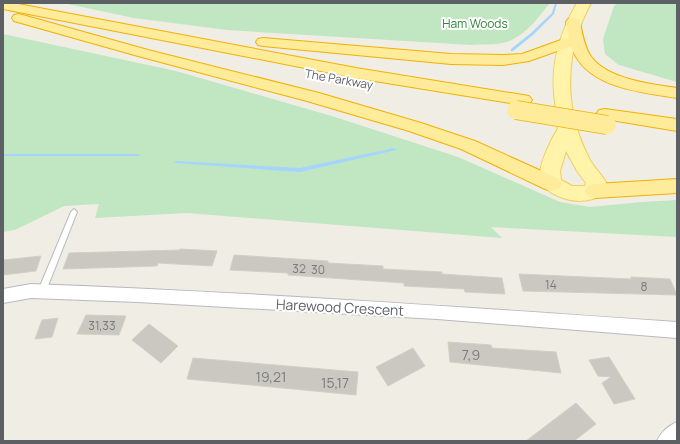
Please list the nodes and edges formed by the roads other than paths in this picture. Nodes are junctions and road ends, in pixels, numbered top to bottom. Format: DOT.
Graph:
graph roads {
  1 [pos="584,3"];
  2 [pos="3,5"];
  3 [pos="3,14"];
  4 [pos="19,18"];
  5 [pos="573,22"];
  6 [pos="106,25"];
  7 [pos="566,43"];
  8 [pos="677,93"];
  9 [pos="520,105"];
  10 [pos="606,119"];
  11 [pos="677,125"];
  12 [pos="567,127"];
  13 [pos="677,136"];
  14 [pos="552,184"];
  15 [pos="677,186"];
  16 [pos="595,191"];
  17 [pos="74,212"];
  18 [pos="42,291"];
  19 [pos="3,296"];
  20 [pos="677,330"];
  21 [pos="677,432"];
  22 [pos="667,441"];
  1 -- 5 [label="main road"];
  2 -- 6 [label="highway, The Parkway"];
  3 -- 4 [label="highway, The Parkway"];
  4 -- 9 [label="highway, The Parkway"];
  4 -- 14 [label="highway"];
  5 -- 7 [label="main road"];
  5 -- 8 [label="highway"];
  6 -- 7 [label="highway"];
  6 -- 9 [label="highway, The Parkway"];
  7 -- 12 [label="main road"];
  9 -- 10 [label="highway, The Parkway, bridge"];
  10 -- 11 [label="highway, The Parkway"];
  10 -- 13 [label="highway, The Parkway"];
  12 -- 14 [label="main road"];
  12 -- 16 [label="main road"];
  14 -- 16 [label="main road"];
  15 -- 16 [label="highway"];
  17 -- 18 [label="lane"];
  18 -- 19 [label="street, Harewood Crescent"];
  18 -- 20 [label="street, Harewood Crescent"];
  21 -- 22 [label="street"];
}
